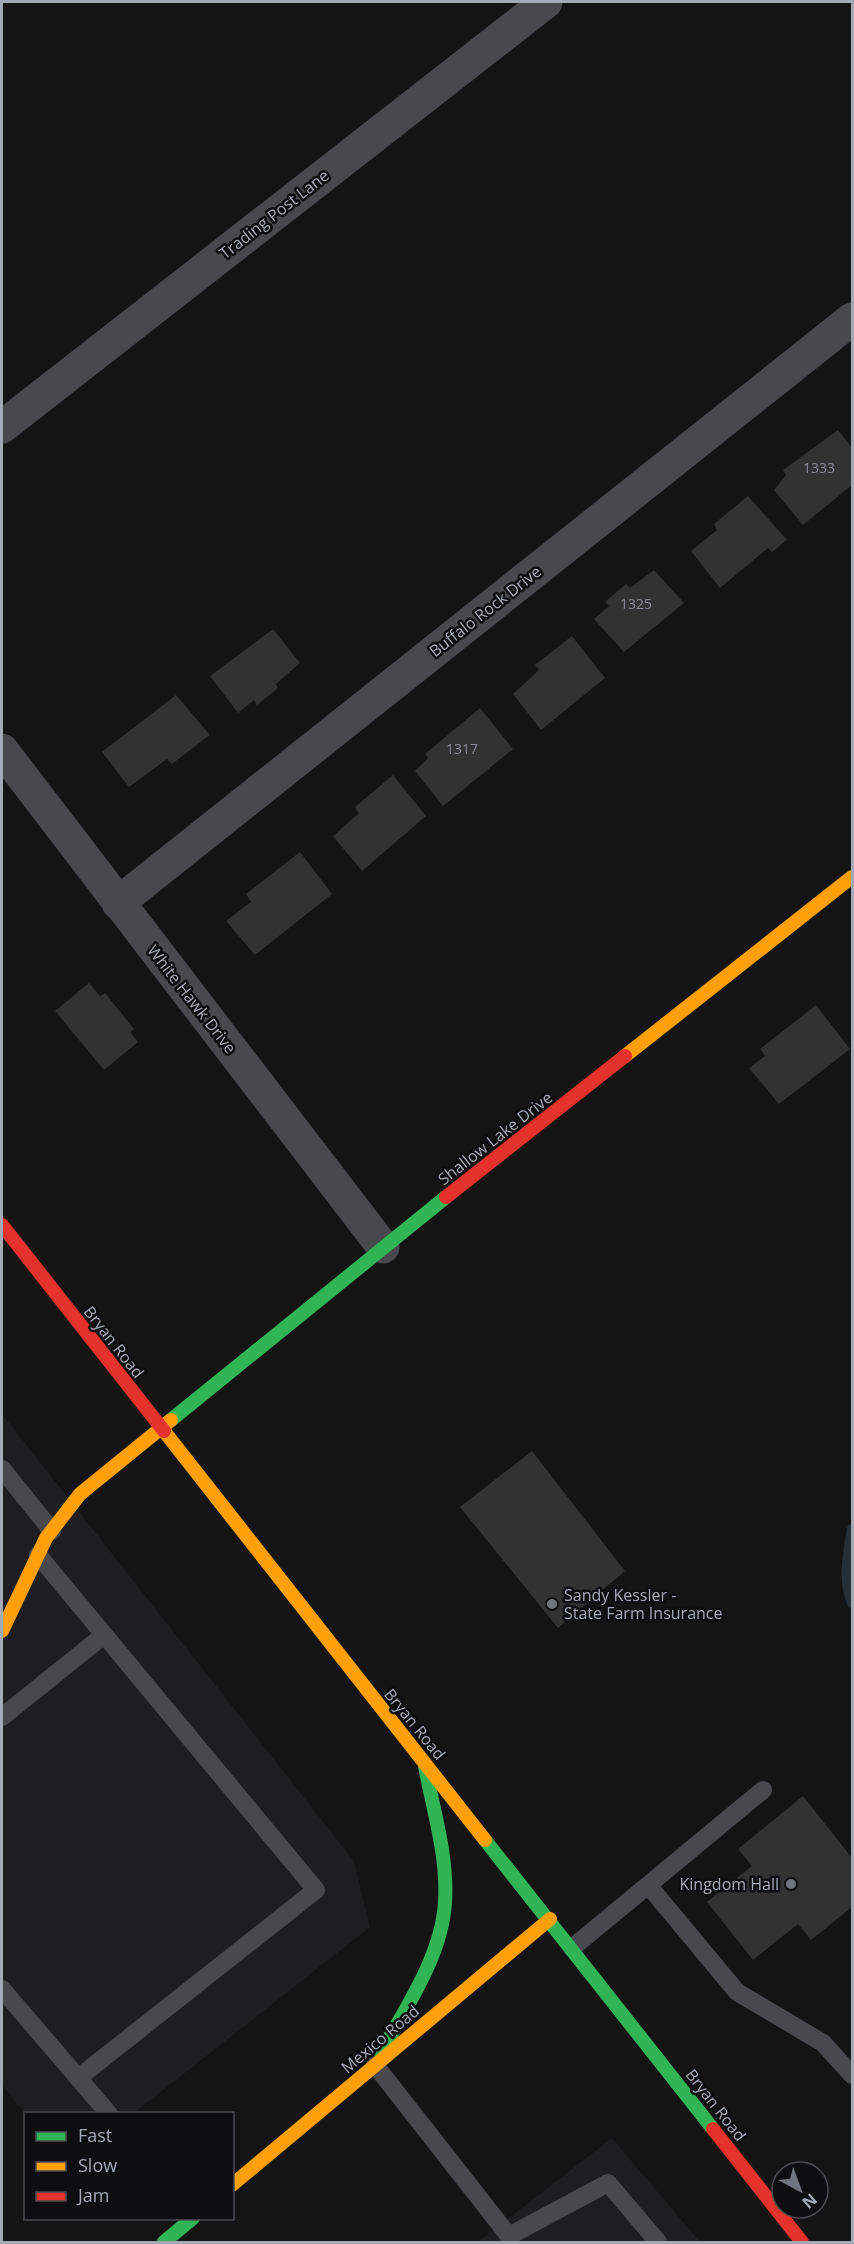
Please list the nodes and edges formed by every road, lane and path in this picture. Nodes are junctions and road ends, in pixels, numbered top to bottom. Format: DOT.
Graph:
graph roads {
  1 [pos="546,2"];
  2 [pos="852,319"];
  3 [pos="2,427"];
  4 [pos="2,750"];
  5 [pos="852,877"];
  6 [pos="118,903"];
  7 [pos="2,1225"];
  8 [pos="383,1247"];
  9 [pos="162,1428"];
  10 [pos="2,1469"];
  11 [pos="52,1530"];
  12 [pos="39,1555"];
  13 [pos="2,1630"];
  14 [pos="104,1635"];
  15 [pos="2,1717"];
  16 [pos="424,1762"];
  17 [pos="763,1790"];
  18 [pos="648,1885"];
  19 [pos="550,1919"];
  20 [pos="572,1948"];
  21 [pos="2,1989"];
  22 [pos="375,2065"];
  23 [pos="852,2075"];
  24 [pos="78,2078"];
  25 [pos="107,2112"];
  26 [pos="234,2183"];
  27 [pos="191,2220"];
  28 [pos="797,2236"];
  29 [pos="164,2242"];
  30 [pos="658,2242"];
  31 [pos="776,2242"];
  1 -- 3 [label="street, Trading Post Lane"];
  2 -- 6 [label="street, Buffalo Rock Drive"];
  4 -- 6 [label="street, White Hawk Drive"];
  5 -- 8 [label="main road, Shallow Lake Drive"];
  6 -- 8 [label="street, White Hawk Drive"];
  7 -- 9 [label="main road, Bryan Road"];
  8 -- 9 [label="main road, Shallow Lake Drive"];
  9 -- 11 [label="main road, Shallow Lake Drive"];
  9 -- 16 [label="main road, Bryan Road"];
  10 -- 11 [label="lane"];
  11 -- 12 [label="main road, Shallow Lake Drive"];
  12 -- 13 [label="main road, Shallow Lake Drive"];
  12 -- 14 [label="lane"];
  14 -- 15 [label="lane"];
  14 -- 24 [label="lane"];
  16 -- 19 [label="main road, Bryan Road"];
  16 -- 22 [label="main road"];
  17 -- 18 [label="lane"];
  18 -- 20 [label="lane"];
  18 -- 23 [label="lane"];
  19 -- 20 [label="main road, Bryan Road"];
  19 -- 22 [label="main road, Mexico Road"];
  20 -- 28 [label="main road, Bryan Road"];
  21 -- 24 [label="lane"];
  22 -- 26 [label="main road, Mexico Road"];
  22 -- 30 [label="lane"];
  24 -- 25 [label="lane"];
  27 -- 29 [label="main road"];
  28 -- 31 [label="lane"];
}
